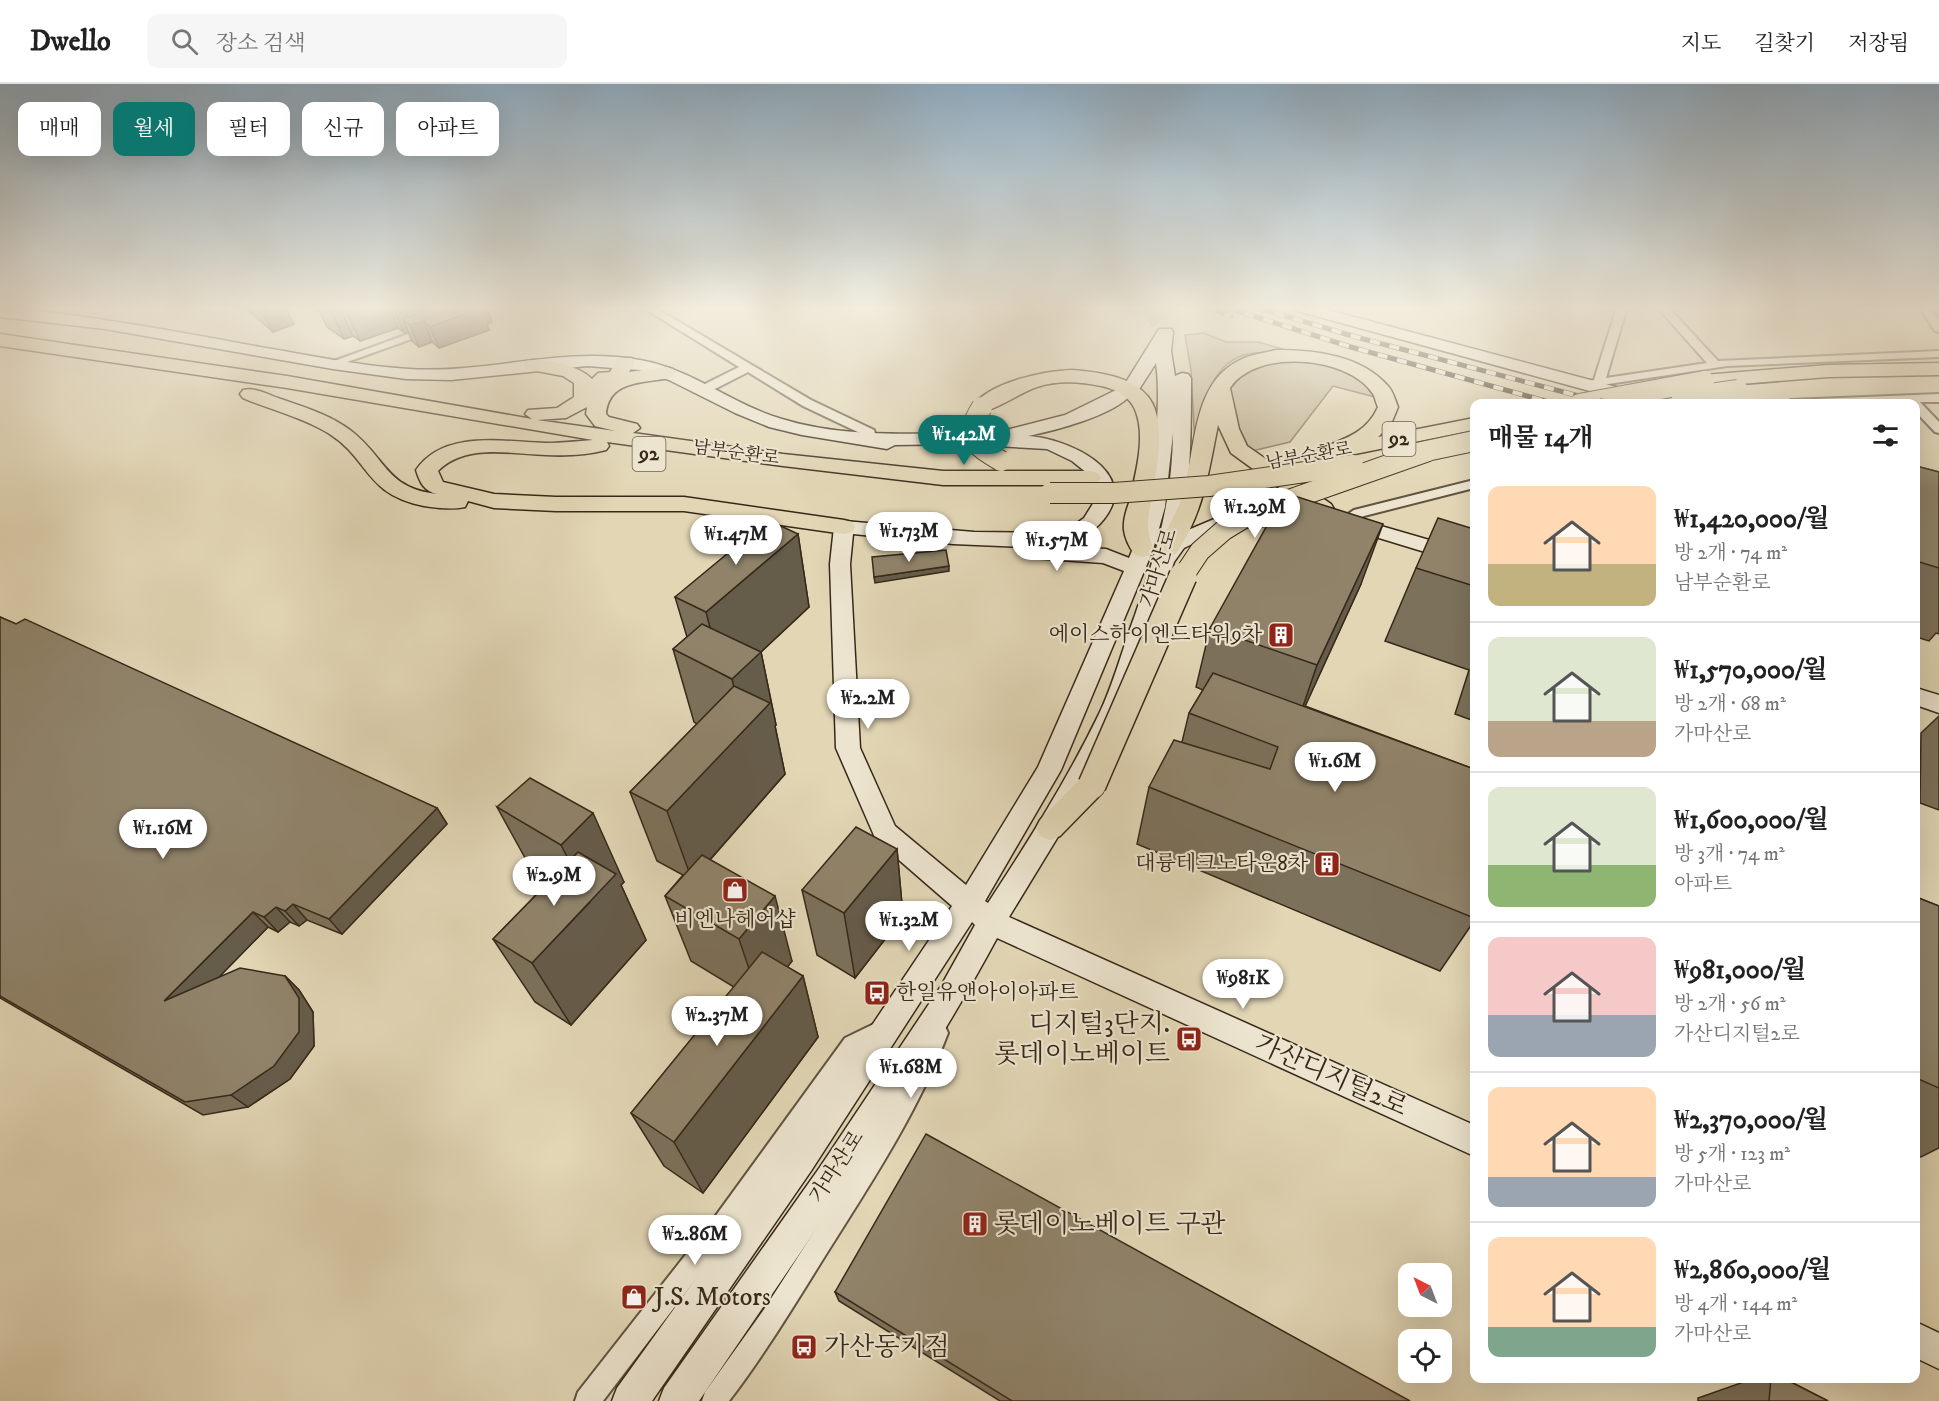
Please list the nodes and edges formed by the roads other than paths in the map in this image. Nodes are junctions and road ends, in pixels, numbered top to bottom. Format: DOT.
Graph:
graph roads {
  1 [pos="86,368"];
  2 [pos="186,368"];
  3 [pos="370,368"];
  4 [pos="506,368"];
  5 [pos="550,368"];
  6 [pos="615,368"];
  7 [pos="623,368"];
  8 [pos="649,368"];
  9 [pos="746,368"];
  10 [pos="747,368"];
  11 [pos="1145,368"];
  12 [pos="1165,368"];
  13 [pos="1239,368"];
  14 [pos="1349,368"];
  15 [pos="1513,368"];
  16 [pos="1596,368"];
  17 [pos="1706,368"];
  18 [pos="1764,368"];
  19 [pos="1939,369"];
  20 [pos="666,373"];
  21 [pos="1709,373"];
  22 [pos="1939,379"];
  23 [pos="1220,386"];
  24 [pos="610,387"];
  25 [pos="703,390"];
  26 [pos="1588,390"];
  27 [pos="249,394"];
  28 [pos="584,397"];
  29 [pos="1939,398"];
  30 [pos="1632,399"];
  31 [pos="1685,399"];
  32 [pos="399,401"];
  33 [pos="1920,401"];
  34 [pos="1920,409"];
  35 [pos="1470,425"];
  36 [pos="1939,429"];
  37 [pos="985,439"];
  38 [pos="871,440"];
  39 [pos="1470,442"];
  40 [pos="600,446"];
  41 [pos="1063,451"];
  42 [pos="1428,451"];
  43 [pos="1324,454"];
  44 [pos="783,460"];
  45 [pos="1053,482"];
  46 [pos="1470,485"];
  47 [pos="494,501"];
  48 [pos="1345,521"];
  49 [pos="844,527"];
  50 [pos="992,540"];
  51 [pos="1152,557"];
  52 [pos="1470,559"];
  53 [pos="1920,698"];
  54 [pos="1939,704"];
  55 [pos="1050,828"];
  56 [pos="969,903"];
  57 [pos="991,922"];
  58 [pos="951,995"];
  59 [pos="888,1026"];
  60 [pos="1470,1139"];
  61 [pos="1920,1342"];
  62 [pos="1939,1351"];
  63 [pos="587,1401"];
  64 [pos="630,1401"];
  65 [pos="677,1401"];
  66 [pos="714,1401"];
  1 -- 27 [label="main road, 남부순환로 / 92"];
  2 -- 32 [label="main road, 남부순환로 / 92"];
  3 -- 4 [label="main road"];
  5 -- 28 [label="main road"];
  6 -- 28 [label="main road"];
  7 -- 24 [label="main road"];
  8 -- 20 [label="main road"];
  9 -- 25 [label="street"];
  10 -- 38 [label="street"];
  11 -- 37 [label="main road, 가마산로"];
  12 -- 51 [label="main road, 가마산로"];
  13 -- 23 [label="main road"];
  14 -- 43 [label="main road"];
  15 -- 26 [label="main road"];
  16 -- 26 [label="street"];
  17 -- 21 [label="street"];
  18 -- 21 [label="street"];
  19 -- 21 [label="main road"];
  20 -- 24 [label="main road"];
  20 -- 25 [label="main road"];
  21 -- 26 [label="main road, bridge"];
  21 -- 26 [label="street"];
  22 -- 31 [label="main road, bridge"];
  23 -- 48 [label="main road"];
  23 -- 51 [label="main road"];
  24 -- 44 [label="main road"];
  25 -- 38 [label="main road"];
  26 -- 30 [label="main road"];
  27 -- 40 [label="main road, 남부순환로 / 92"];
  27 -- 47 [label="main road"];
  28 -- 32 [label="main road"];
  29 -- 33 [label="street"];
  32 -- 44 [label="main road, 남부순환로 / 92"];
  34 -- 36 [label="street"];
  35 -- 43 [label="main road, 남부순환로 / 92"];
  37 -- 38 [label="main road"];
  37 -- 41 [label="main road"];
  38 -- 41 [label="main road"];
  39 -- 42 [label="main road, 남부순환로 / 92, bridge"];
  40 -- 45 [label="main road, 남부순환로 / 92"];
  40 -- 47 [label="main road"];
  41 -- 50 [label="main road"];
  42 -- 45 [label="main road, 남부순환로 / 92, bridge"];
  42 -- 55 [label="main road, bridge"];
  43 -- 45 [label="main road, 남부순환로 / 92"];
  44 -- 45 [label="main road, 남부순환로 / 92"];
  45 -- 51 [label="main road, bridge"];
  46 -- 48 [label="street"];
  47 -- 49 [label="main road"];
  48 -- 51 [label="main road"];
  48 -- 52 [label="main road"];
  49 -- 50 [label="main road"];
  49 -- 56 [label="main road"];
  50 -- 51 [label="main road"];
  51 -- 55 [label="main road, 가마산로"];
  51 -- 56 [label="main road, 가마산로"];
  53 -- 54 [label="main road"];
  55 -- 57 [label="main road, 가마산로"];
  56 -- 57 [label="main road, 가산디지털2로"];
  56 -- 59 [label="main road, 가마산로"];
  57 -- 58 [label="main road, 가마산로"];
  57 -- 60 [label="main road, 가산디지털2로"];
  58 -- 65 [label="main road, 가마산로"];
  58 -- 66 [label="street"];
  59 -- 63 [label="street"];
  59 -- 64 [label="main road, 가마산로"];
  61 -- 62 [label="main road"];
}
